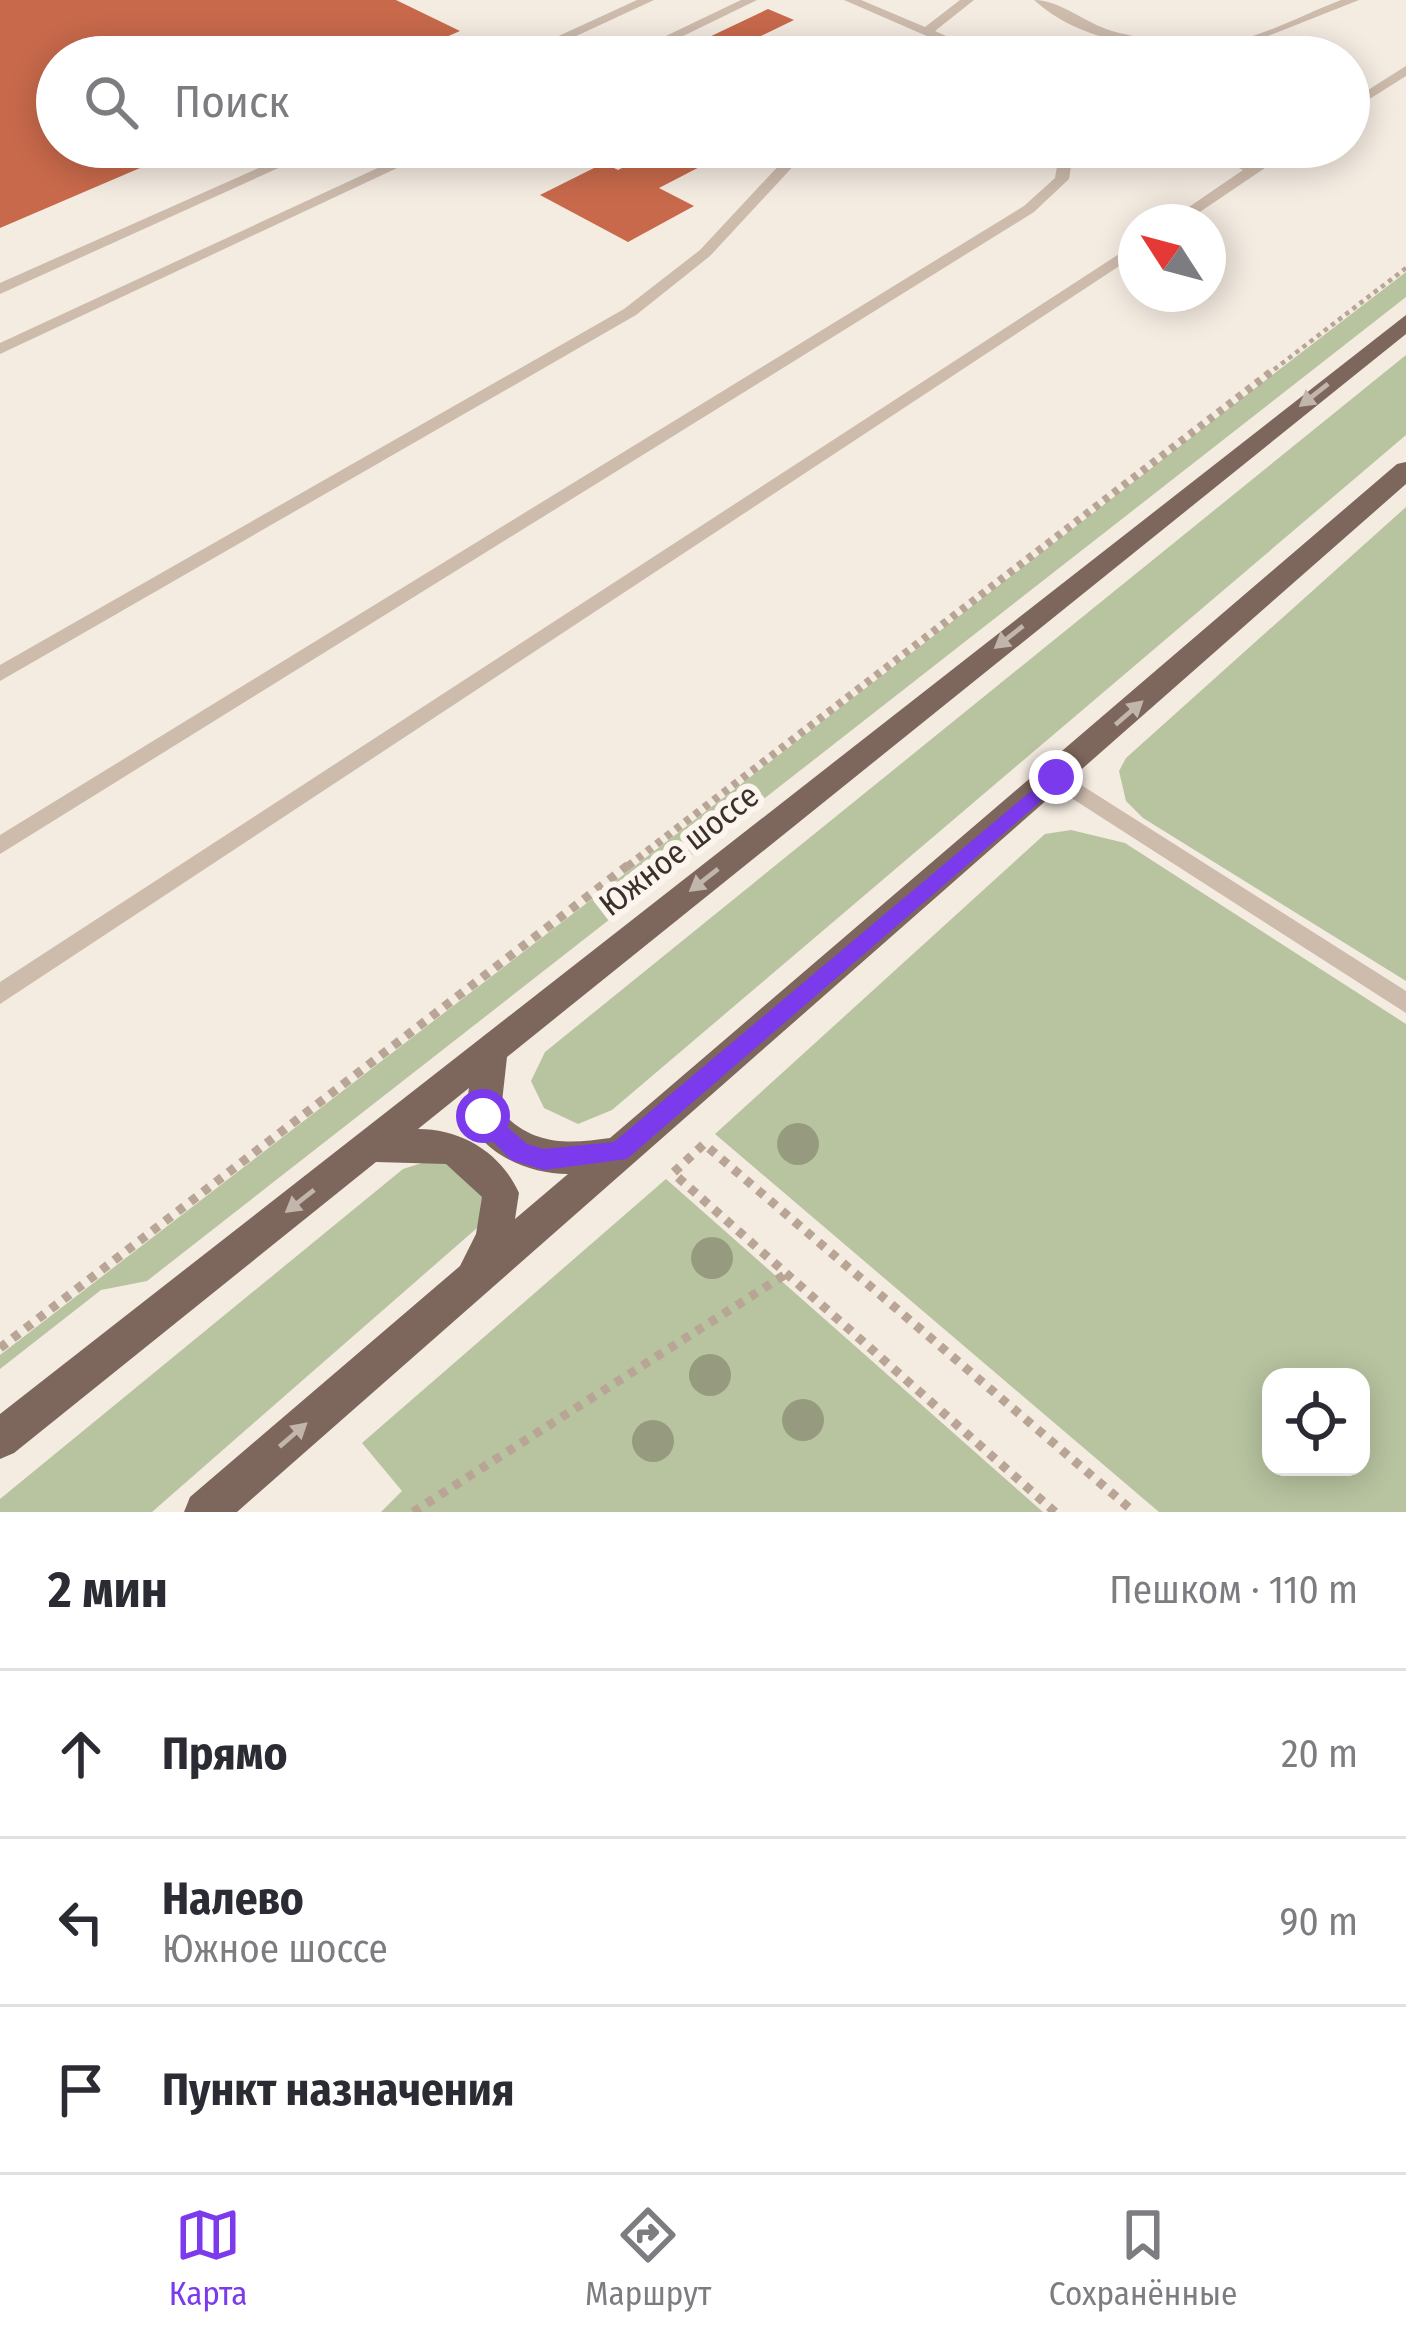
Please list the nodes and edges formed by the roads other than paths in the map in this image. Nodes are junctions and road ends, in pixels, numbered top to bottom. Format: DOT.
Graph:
graph roads {
  1 [pos="752,0"];
  2 [pos="850,0"];
  3 [pos="968,0"];
  4 [pos="1040,0"];
  5 [pos="1353,0"];
  6 [pos="633,2"];
  7 [pos="926,32"];
  8 [pos="563,36"];
  9 [pos="674,36"];
  10 [pos="936,36"];
  11 [pos="1124,36"];
  12 [pos="1259,36"];
  13 [pos="1406,70"];
  14 [pos="1370,94"];
  15 [pos="271,168"];
  16 [pos="390,168"];
  17 [pos="784,168"];
  18 [pos="1064,168"];
  19 [pos="1250,168"];
  20 [pos="1258,168"];
  21 [pos="1255,170"];
  22 [pos="1203,204"];
  23 [pos="1118,260"];
  24 [pos="0,289"];
  25 [pos="1406,322"];
  26 [pos="0,350"];
  27 [pos="1406,470"];
  28 [pos="0,674"];
  29 [pos="1056,777"];
  30 [pos="0,846"];
  31 [pos="0,994"];
  32 [pos="1406,1003"];
  33 [pos="491,1048"];
  34 [pos="368,1147"];
  35 [pos="619,1152"];
  36 [pos="470,1281"];
  37 [pos="0,1439"];
  38 [pos="205,1512"];
  1 -- 9 [label="lane"];
  2 -- 7 [label="lane"];
  3 -- 7 [label="lane"];
  4 -- 11 [label="lane"];
  5 -- 12 [label="lane"];
  6 -- 8 [label="lane"];
  7 -- 10 [label="lane"];
  13 -- 14 [label="lane"];
  15 -- 24 [label="lane"];
  16 -- 26 [label="lane"];
  17 -- 28 [label="lane"];
  18 -- 30 [label="lane"];
  19 -- 21 [label="lane"];
  20 -- 21 [label="lane"];
  21 -- 22 [label="lane"];
  23 -- 31 [label="lane"];
  25 -- 33 [label="main road, Южное шоссе, one-way"];
  29 -- 27 [label="main road, one-way"];
  29 -- 32 [label="lane"];
  29 -- 35 [label="main road"];
  33 -- 34 [label="main road, Южное шоссе"];
  33 -- 35 [label="main road"];
  34 -- 36 [label="main road"];
  34 -- 37 [label="main road, Южное шоссе, one-way"];
  35 -- 36 [label="main road"];
  38 -- 36 [label="main road, one-way"];
}
